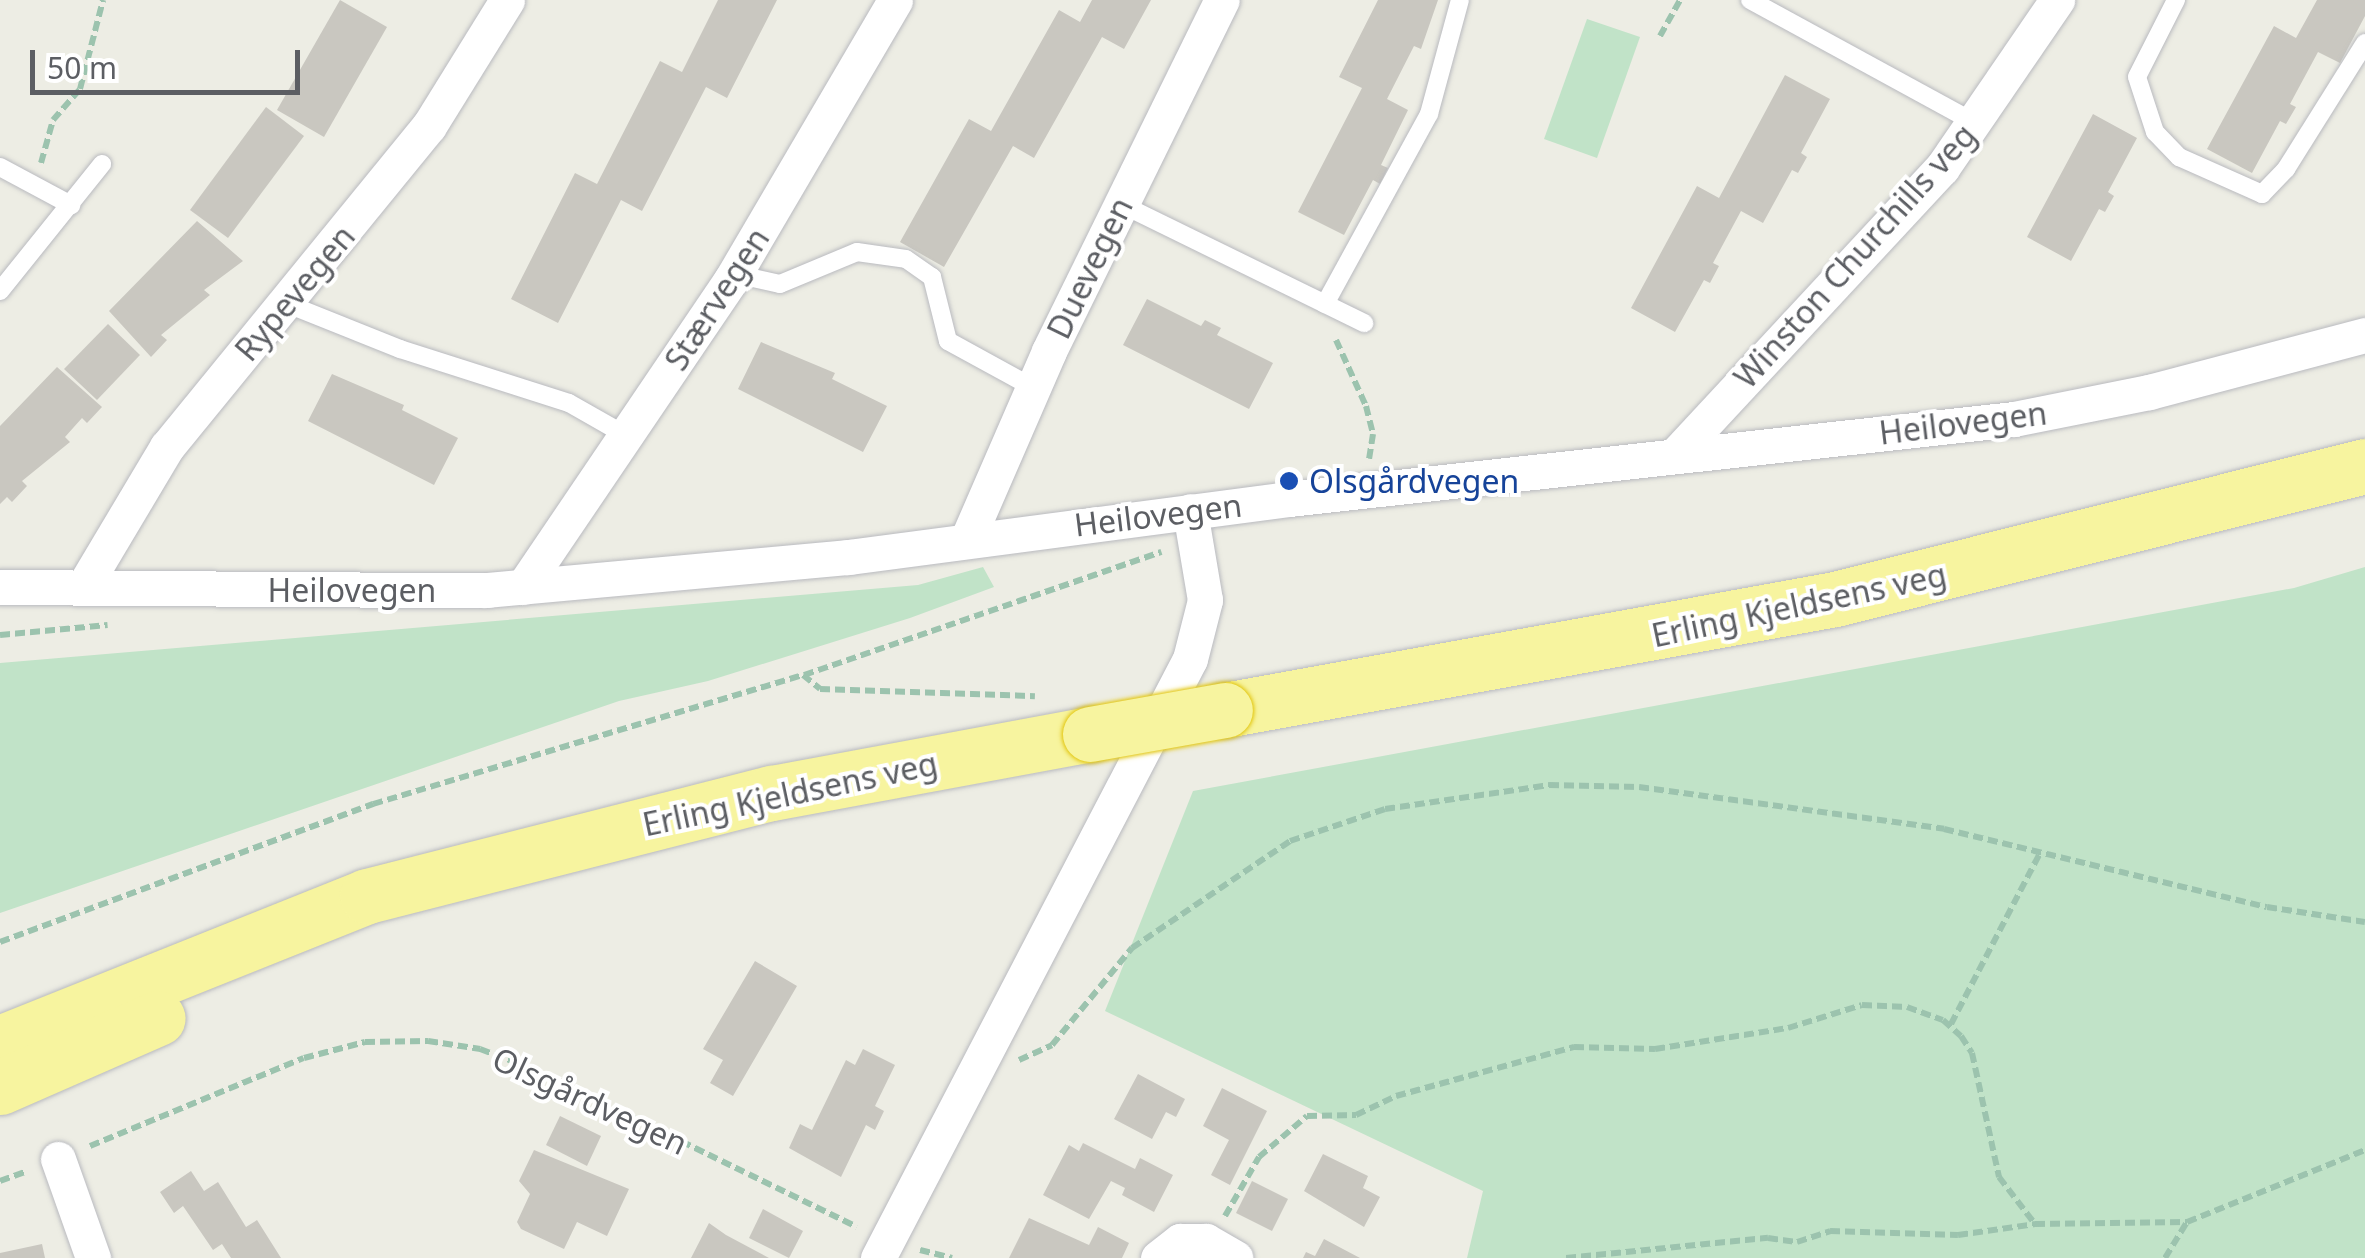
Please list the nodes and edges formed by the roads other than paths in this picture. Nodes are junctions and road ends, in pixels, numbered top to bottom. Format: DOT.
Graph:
graph roads {
  1 [pos="507,0"];
  2 [pos="895,0"];
  3 [pos="1222,0"];
  4 [pos="1460,0"];
  5 [pos="1750,0"];
  6 [pos="2057,0"];
  7 [pos="2176,0"];
  8 [pos="2365,44"];
  9 [pos="1977,124"];
  10 [pos="102,164"];
  11 [pos="0,167"];
  12 [pos="1121,204"];
  13 [pos="71,205"];
  14 [pos="734,274"];
  15 [pos="0,291"];
  16 [pos="285,303"];
  17 [pos="1326,304"];
  18 [pos="1364,323"];
  19 [pos="2365,335"];
  20 [pos="1032,386"];
  21 [pos="627,436"];
  22 [pos="1676,454"];
  23 [pos="2365,466"];
  24 [pos="1193,521"];
  25 [pos="967,540"];
  26 [pos="84,586"];
  27 [pos="0,587"];
  28 [pos="523,587"];
  29 [pos="494,869"];
  30 [pos="0,1042"];
  31 [pos="0,1087"];
  32 [pos="58,1159"];
  33 [pos="882,1249"];
  34 [pos="1221,1250"];
  35 [pos="93,1258"];
  36 [pos="1158,1258"];
  1 -- 16 [label="street, Rypevegen"];
  2 -- 14 [label="street, Stærvegen"];
  3 -- 12 [label="street, Duevegen"];
  4 -- 17 [label="lane"];
  5 -- 9 [label="lane"];
  6 -- 9 [label="street, Winston Churchills veg"];
  7 -- 8 [label="lane"];
  9 -- 22 [label="street, Winston Churchills veg"];
  10 -- 13 [label="lane"];
  11 -- 13 [label="lane"];
  12 -- 17 [label="lane"];
  12 -- 20 [label="street, Duevegen"];
  13 -- 15 [label="lane"];
  14 -- 20 [label="lane"];
  14 -- 21 [label="street, Stærvegen"];
  16 -- 21 [label="lane"];
  16 -- 26 [label="street, Rypevegen"];
  17 -- 18 [label="lane"];
  19 -- 22 [label="street, Heilovegen"];
  20 -- 25 [label="street, Duevegen"];
  21 -- 28 [label="street, Stærvegen"];
  22 -- 24 [label="street, Heilovegen"];
  23 -- 29 [label="highway, Erling Kjeldsens veg, bridge"];
  24 -- 25 [label="street, Heilovegen"];
  24 -- 33 [label="street"];
  25 -- 28 [label="street, Heilovegen"];
  26 -- 27 [label="street, Heilovegen"];
  26 -- 28 [label="street, Heilovegen"];
  29 -- 30 [label="highway, Erling Kjeldsens veg"];
  29 -- 31 [label="highway, Erling Kjeldsens veg"];
  32 -- 35 [label="street"];
  34 -- 36 [label="street"];
}
